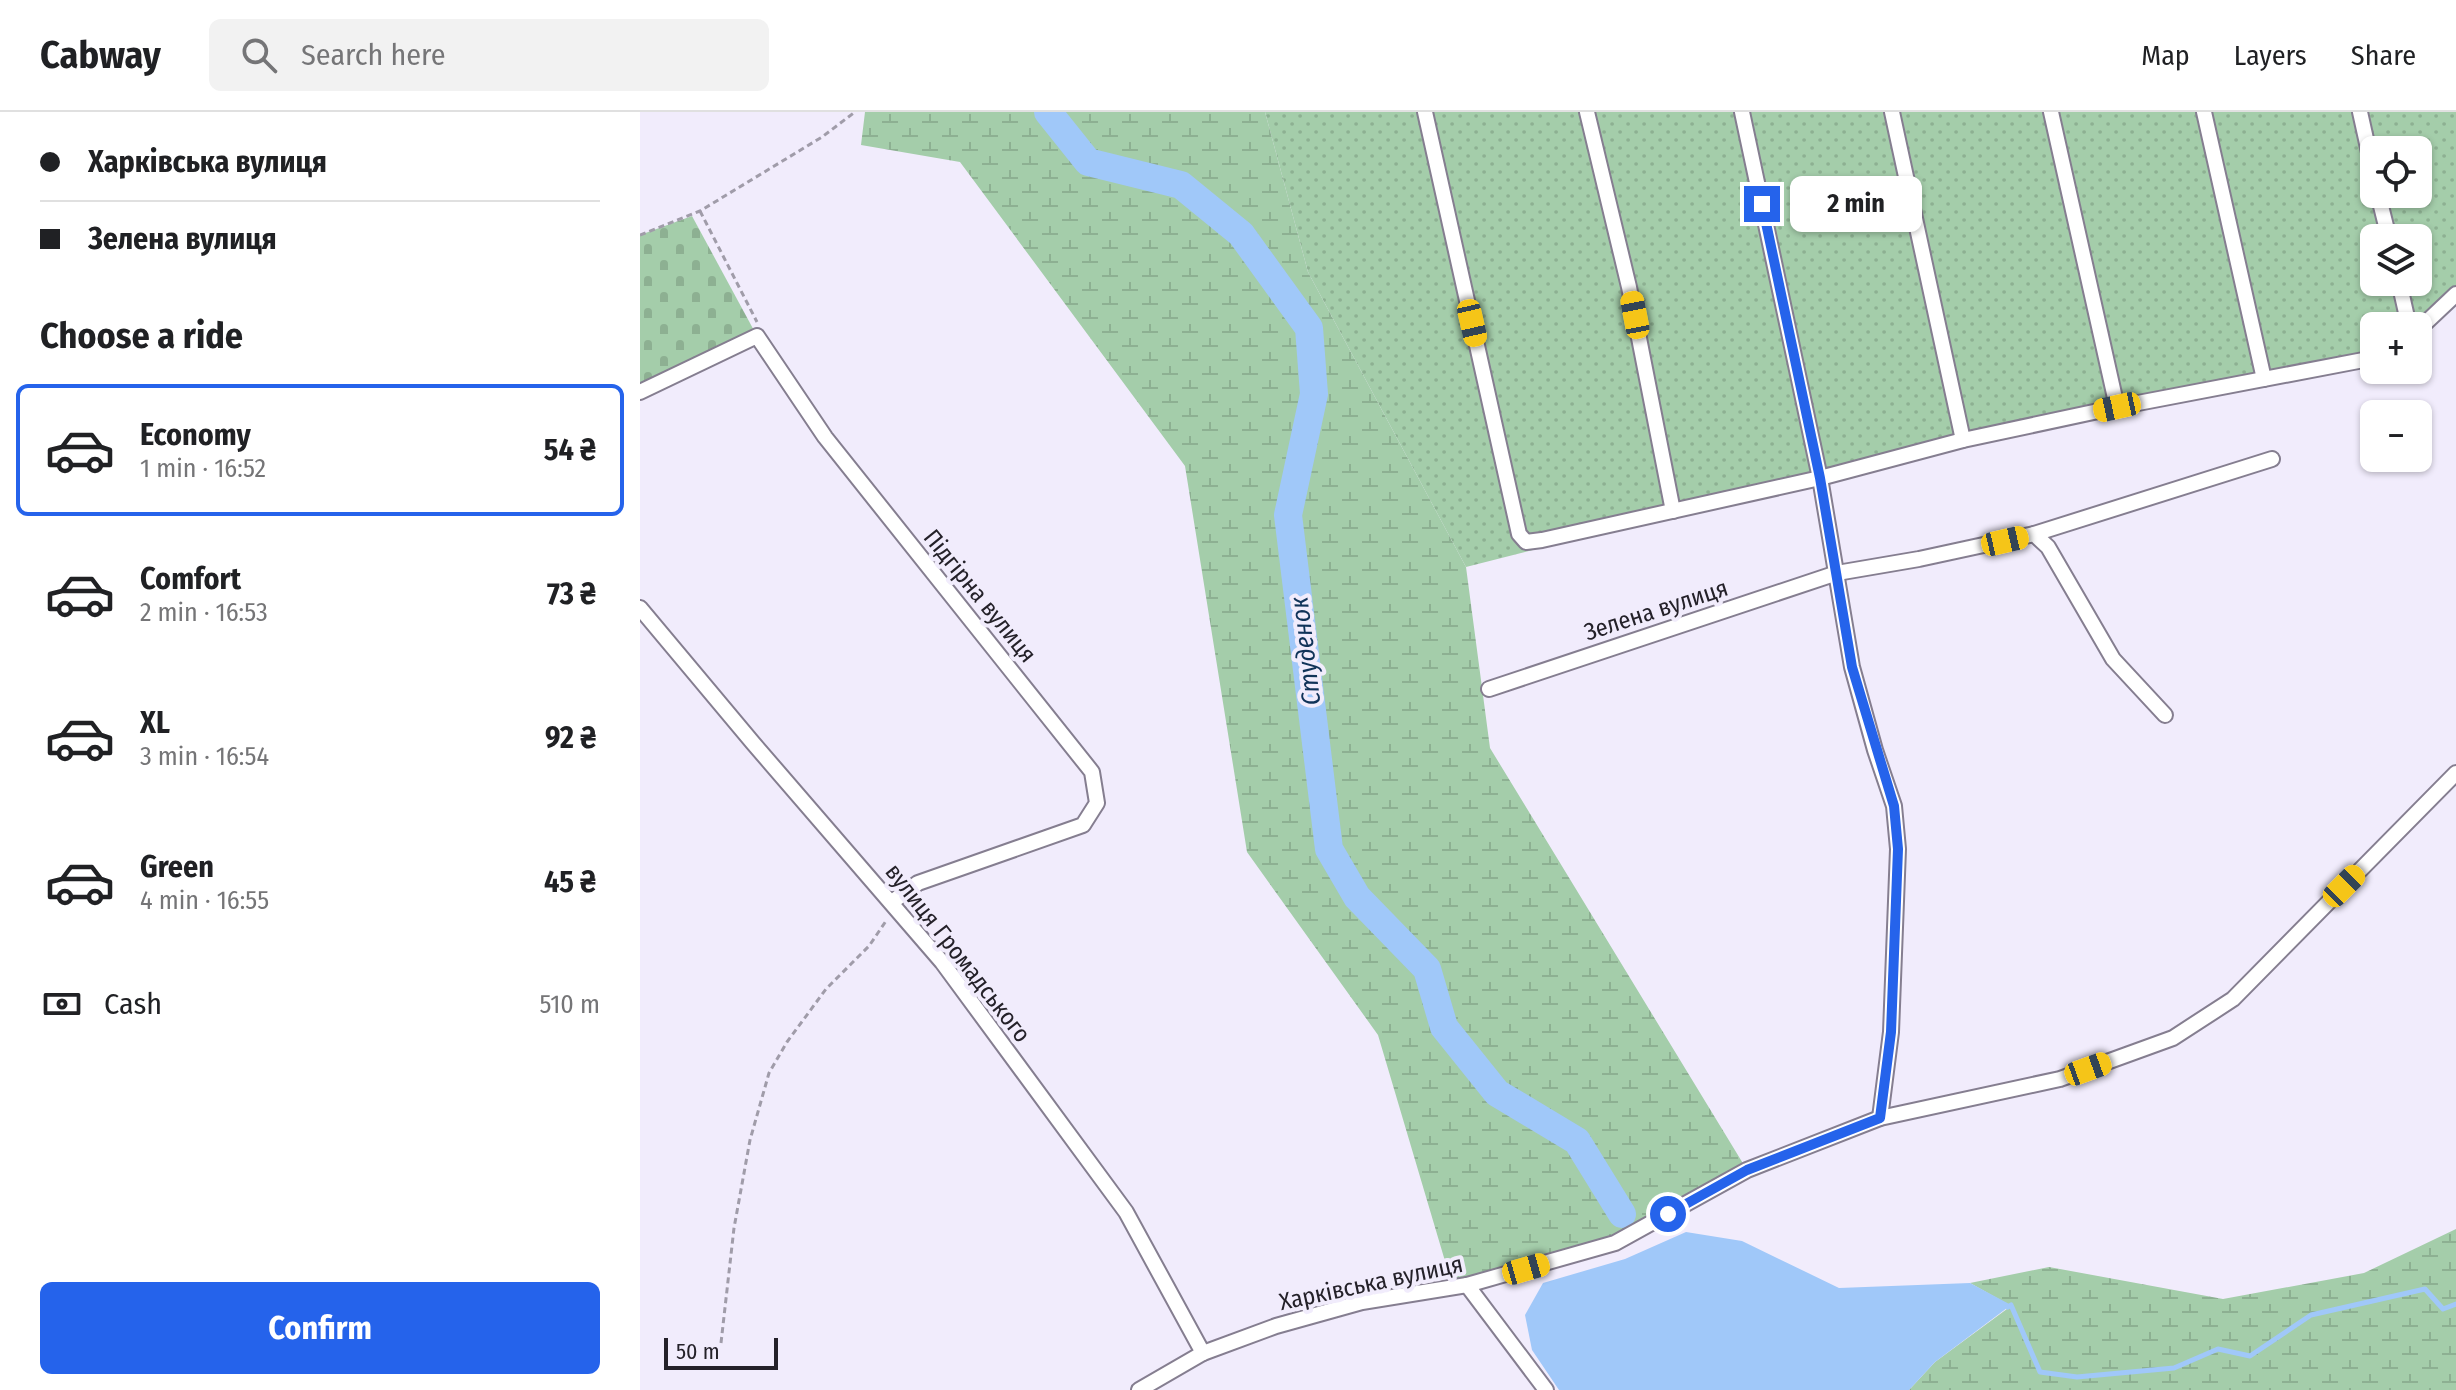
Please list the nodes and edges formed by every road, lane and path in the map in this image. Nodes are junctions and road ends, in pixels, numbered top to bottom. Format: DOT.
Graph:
graph roads {
  1 [pos="855,112"];
  2 [pos="1425,112"];
  3 [pos="1587,112"];
  4 [pos="1742,112"];
  5 [pos="1892,112"];
  6 [pos="2051,112"];
  7 [pos="2204,112"];
  8 [pos="2360,112"];
  9 [pos="2365,136"];
  10 [pos="700,211"];
  11 [pos="640,235"];
  12 [pos="2456,294"];
  13 [pos="2432,317"];
  14 [pos="757,336"];
  15 [pos="2360,361"];
  16 [pos="2264,379"];
  17 [pos="640,392"];
  18 [pos="2117,407"];
  19 [pos="1963,440"];
  20 [pos="2272,459"];
  21 [pos="1820,478"];
  22 [pos="1673,511"];
  23 [pos="2034,534"];
  24 [pos="1837,573"];
  25 [pos="640,608"];
  26 [pos="1489,689"];
  27 [pos="2165,715"];
  28 [pos="2456,773"];
  29 [pos="892,902"];
  30 [pos="1880,1118"];
  31 [pos="1467,1285"];
  32 [pos="721,1343"];
  33 [pos="1203,1353"];
  34 [pos="1139,1390"];
  35 [pos="1546,1390"];
  1 -- 10 [label="path"];
  2 -- 22 [label="street"];
  3 -- 22 [label="street"];
  4 -- 21 [label="street"];
  5 -- 19 [label="street"];
  6 -- 18 [label="street"];
  7 -- 16 [label="street"];
  8 -- 9 [label="street"];
  10 -- 11 [label="path"];
  10 -- 14 [label="path"];
  12 -- 13 [label="street"];
  14 -- 17 [label="street"];
  14 -- 29 [label="street, Підгірна вулиця"];
  15 -- 16 [label="street"];
  16 -- 18 [label="street"];
  18 -- 19 [label="street"];
  19 -- 21 [label="street"];
  20 -- 23 [label="street, Зелена вулиця"];
  21 -- 22 [label="street"];
  21 -- 24 [label="street"];
  23 -- 24 [label="street, Зелена вулиця"];
  23 -- 27 [label="street"];
  24 -- 26 [label="street, Зелена вулиця"];
  24 -- 30 [label="street"];
  25 -- 29 [label="street, вулиця Громадського"];
  28 -- 30 [label="street, Харківська вулиця"];
  29 -- 32 [label="path"];
  29 -- 33 [label="street, вулиця Громадського"];
  30 -- 31 [label="street, Харківська вулиця"];
  31 -- 33 [label="street, Харківська вулиця"];
  31 -- 35 [label="street"];
  33 -- 34 [label="street, Харківська вулиця"];
}
